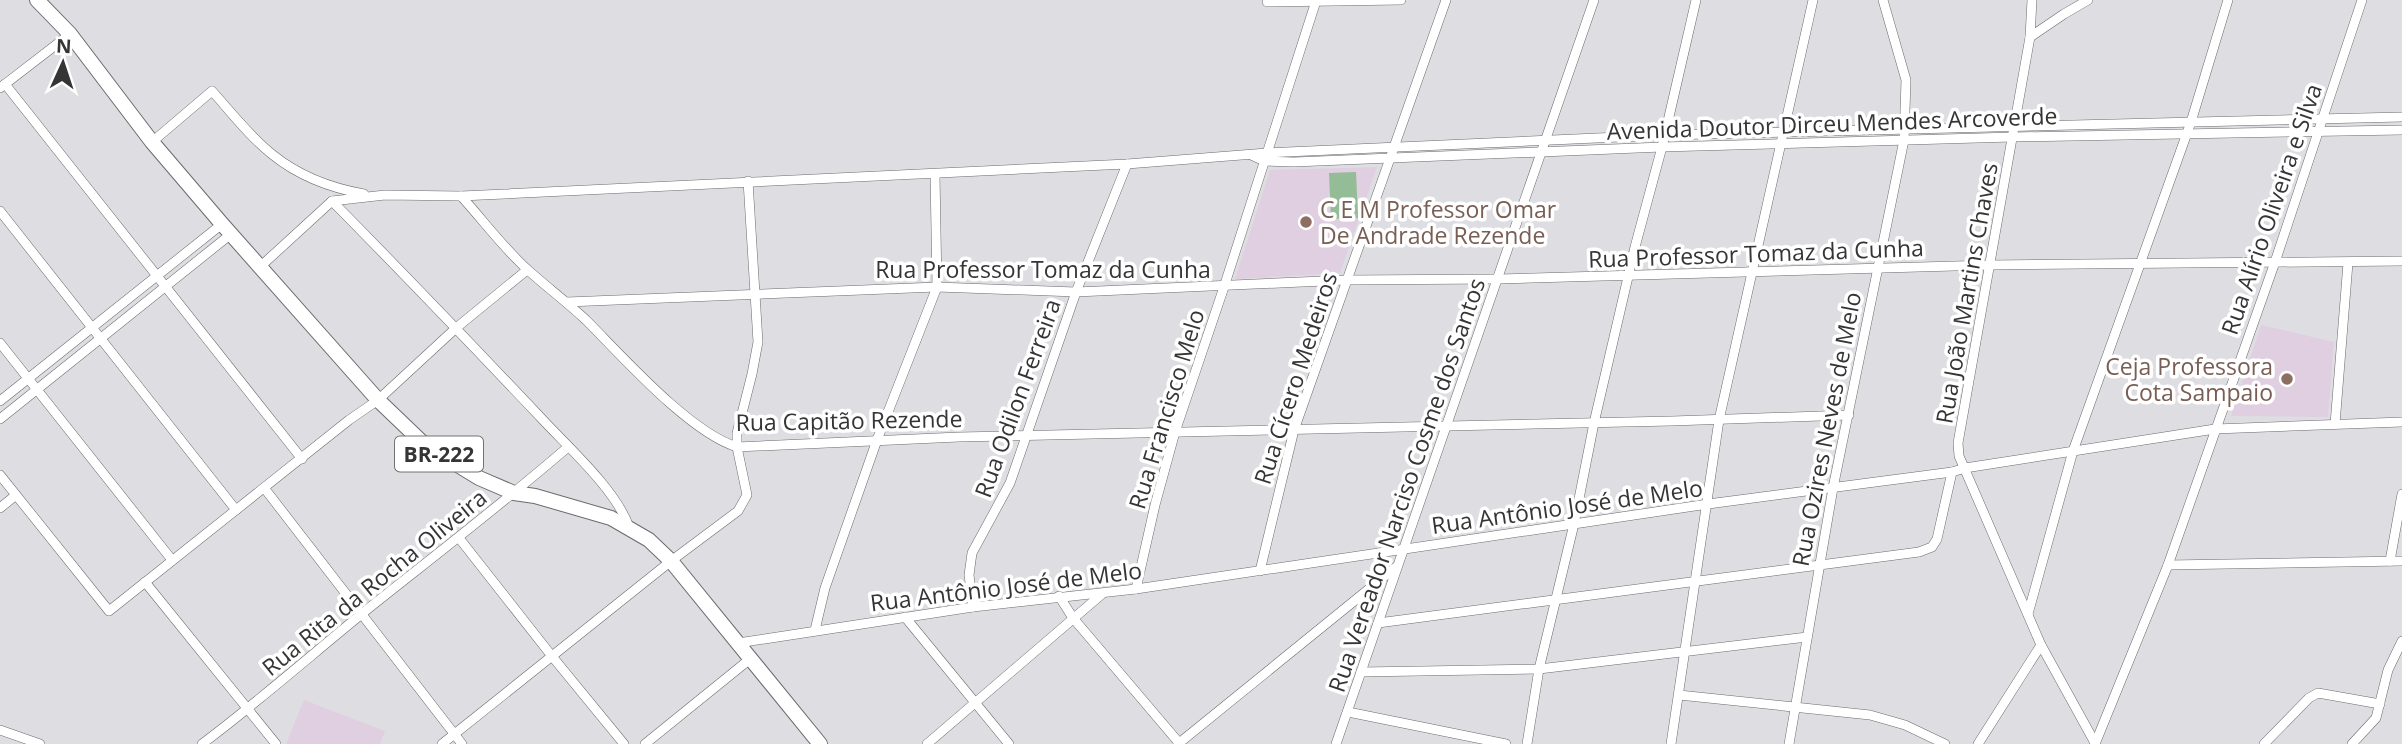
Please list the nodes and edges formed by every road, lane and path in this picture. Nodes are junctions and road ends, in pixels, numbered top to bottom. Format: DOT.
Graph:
graph roads {
  1 [pos="37,0"];
  2 [pos="1401,0"];
  3 [pos="1446,0"];
  4 [pos="1594,0"];
  5 [pos="1696,0"];
  6 [pos="1813,0"];
  7 [pos="1883,0"];
  8 [pos="2032,0"];
  9 [pos="2088,0"];
  10 [pos="2228,0"];
  11 [pos="2362,0"];
  12 [pos="1316,1"];
  13 [pos="1266,2"];
  14 [pos="70,34"];
  15 [pos="2030,37"];
  16 [pos="3,86"];
  17 [pos="2402,117"];
  18 [pos="2322,119"];
  19 [pos="2191,122"];
  20 [pos="2015,126"];
  21 [pos="1905,129"];
  22 [pos="2402,130"];
  23 [pos="2319,132"];
  24 [pos="1784,133"];
  25 [pos="2186,133"];
  26 [pos="1664,135"];
  27 [pos="2014,137"];
  28 [pos="1904,140"];
  29 [pos="152,142"];
  30 [pos="1546,142"];
  31 [pos="1782,144"];
  32 [pos="1662,147"];
  33 [pos="1541,152"];
  34 [pos="1392,153"];
  35 [pos="1266,157"];
  36 [pos="1127,164"];
  37 [pos="935,173"];
  38 [pos="748,180"];
  39 [pos="375,196"];
  40 [pos="461,196"];
  41 [pos="332,201"];
  42 [pos="0,211"];
  43 [pos="226,229"];
  44 [pos="2402,261"];
  45 [pos="2140,262"];
  46 [pos="2275,262"];
  47 [pos="2348,263"];
  48 [pos="1990,265"];
  49 [pos="261,266"];
  50 [pos="527,270"];
  51 [pos="1876,270"];
  52 [pos="1751,272"];
  53 [pos="1628,276"];
  54 [pos="157,277"];
  55 [pos="1498,279"];
  56 [pos="1346,280"];
  57 [pos="937,287"];
  58 [pos="1224,287"];
  59 [pos="165,288"];
  60 [pos="756,292"];
  61 [pos="1076,292"];
  62 [pos="567,302"];
  63 [pos="456,328"];
  64 [pos="92,329"];
  65 [pos="100,338"];
  66 [pos="0,343"];
  67 [pos="28,378"];
  68 [pos="37,390"];
  69 [pos="378,400"];
  70 [pos="0,401"];
  71 [pos="1849,415"];
  72 [pos="0,419"];
  73 [pos="1719,420"];
  74 [pos="2402,422"];
  75 [pos="1594,423"];
  76 [pos="2335,424"];
  77 [pos="1447,427"];
  78 [pos="2215,429"];
  79 [pos="1294,430"];
  80 [pos="1175,432"];
  81 [pos="1027,435"];
  82 [pos="877,440"];
  83 [pos="568,447"];
  84 [pos="737,447"];
  85 [pos="2073,451"];
  86 [pos="302,459"];
  87 [pos="1965,468"];
  88 [pos="1952,472"];
  89 [pos="0,475"];
  90 [pos="1833,488"];
  91 [pos="265,489"];
  92 [pos="514,494"];
  93 [pos="2402,494"];
  94 [pos="16,495"];
  95 [pos="1708,504"];
  96 [pos="0,508"];
  97 [pos="236,510"];
  98 [pos="1574,524"];
  99 [pos="629,527"];
  100 [pos="460,538"];
  101 [pos="1404,549"];
  102 [pos="172,560"];
  103 [pos="671,561"];
  104 [pos="2390,561"];
  105 [pos="2402,561"];
  106 [pos="1820,565"];
  107 [pos="2168,565"];
  108 [pos="1398,566"];
  109 [pos="1260,571"];
  110 [pos="145,582"];
  111 [pos="1696,582"];
  112 [pos="1136,589"];
  113 [pos="1103,593"];
  114 [pos="1059,596"];
  115 [pos="1555,599"];
  116 [pos="973,607"];
  117 [pos="363,614"];
  118 [pos="2028,614"];
  119 [pos="905,617"];
  120 [pos="1073,618"];
  121 [pos="1378,624"];
  122 [pos="815,630"];
  123 [pos="1807,637"];
  124 [pos="2402,641"];
  125 [pos="738,643"];
  126 [pos="2041,645"];
  127 [pos="1683,652"];
  128 [pos="551,655"];
  129 [pos="750,659"];
  130 [pos="1539,668"];
  131 [pos="1362,672"];
  132 [pos="1679,695"];
  133 [pos="2380,704"];
  134 [pos="975,705"];
  135 [pos="1795,707"];
  136 [pos="249,709"];
  137 [pos="1348,712"];
  138 [pos="0,730"];
  139 [pos="454,734"];
  140 [pos="2095,743"];
  141 [pos="40,744"];
  142 [pos="202,744"];
  143 [pos="276,744"];
  144 [pos="442,744"];
  145 [pos="462,744"];
  146 [pos="624,744"];
  147 [pos="645,744"];
  148 [pos="820,744"];
  149 [pos="927,744"];
  150 [pos="1009,744"];
  151 [pos="1179,744"];
  152 [pos="1336,744"];
  153 [pos="1506,744"];
  154 [pos="1527,744"];
  155 [pos="1671,744"];
  156 [pos="1789,744"];
  157 [pos="1945,744"];
  158 [pos="1978,744"];
  159 [pos="2264,744"];
  160 [pos="2352,744"];
  1 -- 14 [label="main road, BR-222"];
  2 -- 12 [label="street"];
  3 -- 34 [label="street, Rua Cícero Medeiros"];
  4 -- 30 [label="street, Rua Vereador Narciso Cosme dos Santos"];
  5 -- 26 [label="street"];
  6 -- 24 [label="street"];
  7 -- 21 [label="street, Rua Ozires Neves de Melo"];
  8 -- 15 [label="street, Rua João Martins Chaves"];
  9 -- 15 [label="street"];
  10 -- 19 [label="street"];
  11 -- 18 [label="street, Rua Alírio Oliveira e Silva"];
  12 -- 13 [label="street"];
  12 -- 35 [label="street, Rua Francisco Melo"];
  14 -- 16 [label="street"];
  14 -- 29 [label="main road, BR-222"];
  15 -- 20 [label="street, Rua João Martins Chaves"];
  16 -- 54 [label="street"];
  17 -- 18 [label="street, Avenida Doutor Dirceu Mendes Arcoverde"];
  18 -- 19 [label="street, Avenida Doutor Dirceu Mendes Arcoverde"];
  18 -- 23 [label="street, Rua Alírio Oliveira e Silva"];
  19 -- 20 [label="street, Avenida Doutor Dirceu Mendes Arcoverde"];
  19 -- 25 [label="street"];
  20 -- 21 [label="street, Avenida Doutor Dirceu Mendes Arcoverde"];
  20 -- 27 [label="street, Rua João Martins Chaves"];
  21 -- 24 [label="street, Avenida Doutor Dirceu Mendes Arcoverde"];
  21 -- 28 [label="street, Rua Ozires Neves de Melo"];
  22 -- 23 [label="street, Avenida Doutor Dirceu Mendes Arcoverde"];
  23 -- 25 [label="street, Avenida Doutor Dirceu Mendes Arcoverde"];
  23 -- 46 [label="street, Rua Alírio Oliveira e Silva"];
  24 -- 26 [label="street, Avenida Doutor Dirceu Mendes Arcoverde"];
  24 -- 31 [label="street"];
  25 -- 27 [label="street, Avenida Doutor Dirceu Mendes Arcoverde"];
  25 -- 45 [label="street"];
  26 -- 30 [label="street, Avenida Doutor Dirceu Mendes Arcoverde"];
  26 -- 32 [label="street"];
  27 -- 28 [label="street, Avenida Doutor Dirceu Mendes Arcoverde"];
  27 -- 48 [label="street, Rua João Martins Chaves"];
  28 -- 31 [label="street, Avenida Doutor Dirceu Mendes Arcoverde"];
  28 -- 51 [label="street, Rua Ozires Neves de Melo"];
  29 -- 39 [label="street"];
  29 -- 43 [label="main road, BR-222"];
  30 -- 33 [label="street, Rua Vereador Narciso Cosme dos Santos"];
  30 -- 34 [label="street, Avenida Doutor Dirceu Mendes Arcoverde"];
  31 -- 32 [label="street, Avenida Doutor Dirceu Mendes Arcoverde"];
  31 -- 52 [label="street"];
  32 -- 33 [label="street, Avenida Doutor Dirceu Mendes Arcoverde"];
  32 -- 53 [label="street"];
  33 -- 34 [label="street, Avenida Doutor Dirceu Mendes Arcoverde"];
  33 -- 55 [label="street, Rua Vereador Narciso Cosme dos Santos"];
  34 -- 35 [label="street, Avenida Doutor Dirceu Mendes Arcoverde"];
  34 -- 56 [label="street, Rua Cícero Medeiros"];
  35 -- 36 [label="street"];
  35 -- 58 [label="street, Rua Francisco Melo"];
  36 -- 37 [label="street"];
  36 -- 61 [label="street, Rua Odilon Ferreira"];
  37 -- 38 [label="street"];
  37 -- 57 [label="street"];
  38 -- 40 [label="street"];
  38 -- 60 [label="street"];
  39 -- 40 [label="street"];
  39 -- 41 [label="street"];
  40 -- 50 [label="street, Rua Capitão Rezende"];
  41 -- 49 [label="street"];
  41 -- 63 [label="street"];
  42 -- 64 [label="street"];
  43 -- 49 [label="main road, BR-222"];
  43 -- 54 [label="street"];
  43 -- 59 [label="street"];
  44 -- 47 [label="street, Rua Professor Tomaz da Cunha"];
  45 -- 46 [label="street, Rua Professor Tomaz da Cunha"];
  45 -- 48 [label="street, Rua Professor Tomaz da Cunha"];
  45 -- 85 [label="street"];
  46 -- 47 [label="street, Rua Professor Tomaz da Cunha"];
  46 -- 78 [label="street, Rua Alírio Oliveira e Silva"];
  47 -- 76 [label="street"];
  48 -- 51 [label="street, Rua Professor Tomaz da Cunha"];
  48 -- 87 [label="street, Rua João Martins Chaves"];
  49 -- 69 [label="main road, BR-222"];
  50 -- 62 [label="street, Rua Capitão Rezende"];
  50 -- 63 [label="street"];
  51 -- 52 [label="street, Rua Professor Tomaz da Cunha"];
  51 -- 71 [label="street, Rua Ozires Neves de Melo"];
  52 -- 53 [label="street, Rua Professor Tomaz da Cunha"];
  52 -- 73 [label="street"];
  53 -- 55 [label="street, Rua Professor Tomaz da Cunha"];
  53 -- 75 [label="street"];
  54 -- 59 [label="street"];
  54 -- 64 [label="street"];
  55 -- 56 [label="street, Rua Professor Tomaz da Cunha"];
  55 -- 77 [label="street, Rua Vereador Narciso Cosme dos Santos"];
  56 -- 58 [label="street, Rua Professor Tomaz da Cunha"];
  56 -- 79 [label="street, Rua Cícero Medeiros"];
  57 -- 60 [label="street, Rua Professor Tomaz da Cunha"];
  57 -- 61 [label="street, Rua Professor Tomaz da Cunha"];
  57 -- 82 [label="street"];
  58 -- 61 [label="street, Rua Professor Tomaz da Cunha"];
  58 -- 80 [label="street, Rua Francisco Melo"];
  59 -- 65 [label="street"];
  59 -- 86 [label="street"];
  60 -- 62 [label="street, Rua Professor Tomaz da Cunha"];
  60 -- 84 [label="street"];
  61 -- 81 [label="street, Rua Odilon Ferreira"];
  62 -- 84 [label="street, Rua Capitão Rezende"];
  63 -- 69 [label="street"];
  63 -- 83 [label="street"];
  64 -- 65 [label="street"];
  64 -- 67 [label="street"];
  65 -- 68 [label="street"];
  65 -- 97 [label="street"];
  66 -- 67 [label="street"];
  67 -- 68 [label="street"];
  67 -- 70 [label="street"];
  68 -- 72 [label="street"];
  68 -- 102 [label="street"];
  69 -- 86 [label="street"];
  69 -- 92 [label="main road, BR-222"];
  71 -- 73 [label="street, Rua Capitão Rezende"];
  71 -- 90 [label="street, Rua Ozires Neves de Melo"];
  73 -- 75 [label="street, Rua Capitão Rezende"];
  73 -- 95 [label="street"];
  74 -- 76 [label="street, Rua Antônio José de Melo"];
  75 -- 77 [label="street, Rua Capitão Rezende"];
  75 -- 98 [label="street"];
  76 -- 78 [label="street, Rua Antônio José de Melo"];
  77 -- 79 [label="street, Rua Capitão Rezende"];
  77 -- 101 [label="street, Rua Vereador Narciso Cosme dos Santos"];
  78 -- 85 [label="street, Rua Antônio José de Melo"];
  78 -- 107 [label="street, Rua Alírio Oliveira e Silva"];
  79 -- 80 [label="street, Rua Capitão Rezende"];
  79 -- 109 [label="street, Rua Cícero Medeiros"];
  80 -- 81 [label="street, Rua Capitão Rezende"];
  80 -- 112 [label="street, Rua Francisco Melo"];
  81 -- 82 [label="street, Rua Capitão Rezende"];
  81 -- 116 [label="street, Rua Odilon Ferreira"];
  82 -- 84 [label="street, Rua Capitão Rezende"];
  82 -- 122 [label="street"];
  83 -- 92 [label="street, Rua Rita da Rocha Oliveira"];
  83 -- 99 [label="street"];
  84 -- 103 [label="street"];
  85 -- 87 [label="street, Rua Antônio José de Melo"];
  85 -- 118 [label="street"];
  86 -- 91 [label="street"];
  87 -- 88 [label="street, Rua Antônio José de Melo"];
  87 -- 118 [label="street, Rua João Martins Chaves"];
  88 -- 90 [label="street, Rua Antônio José de Melo"];
  88 -- 106 [label="street"];
  89 -- 94 [label="street"];
  90 -- 95 [label="street, Rua Antônio José de Melo"];
  90 -- 106 [label="street, Rua Ozires Neves de Melo"];
  91 -- 97 [label="street"];
  91 -- 117 [label="street"];
  92 -- 99 [label="main road, BR-222"];
  92 -- 100 [label="street, Rua Rita da Rocha Oliveira"];
  93 -- 104 [label="street"];
  94 -- 96 [label="street"];
  94 -- 110 [label="street"];
  95 -- 98 [label="street, Rua Antônio José de Melo"];
  95 -- 111 [label="street"];
  97 -- 102 [label="street"];
  98 -- 101 [label="street, Rua Antônio José de Melo"];
  98 -- 115 [label="street"];
  99 -- 103 [label="main road, BR-222"];
  100 -- 117 [label="street, Rua Rita da Rocha Oliveira"];
  100 -- 128 [label="street"];
  101 -- 108 [label="street, Rua Vereador Narciso Cosme dos Santos"];
  101 -- 109 [label="street, Rua Antônio José de Melo"];
  102 -- 110 [label="street"];
  103 -- 125 [label="main road, BR-222"];
  103 -- 128 [label="street"];
  104 -- 105 [label="street"];
  104 -- 107 [label="street"];
  106 -- 111 [label="street"];
  106 -- 123 [label="street, Rua Ozires Neves de Melo"];
  107 -- 140 [label="street, Rua Alírio Oliveira e Silva"];
  108 -- 121 [label="street, Rua Vereador Narciso Cosme dos Santos"];
  108 -- 151 [label="street"];
  109 -- 112 [label="street, Rua Antônio José de Melo"];
  110 -- 136 [label="street"];
  111 -- 115 [label="street"];
  111 -- 127 [label="street"];
  112 -- 113 [label="street, Rua Antônio José de Melo"];
  113 -- 114 [label="street, Rua Antônio José de Melo"];
  113 -- 120 [label="street"];
  114 -- 116 [label="street, Rua Antônio José de Melo"];
  114 -- 120 [label="street"];
  115 -- 121 [label="street"];
  115 -- 130 [label="street"];
  116 -- 119 [label="street, Rua Antônio José de Melo"];
  117 -- 136 [label="street, Rua Rita da Rocha Oliveira"];
  117 -- 139 [label="street"];
  118 -- 126 [label="street, Rua João Martins Chaves"];
  119 -- 122 [label="street, Rua Antônio José de Melo"];
  119 -- 134 [label="street"];
  120 -- 134 [label="street"];
  120 -- 151 [label="street"];
  121 -- 131 [label="street, Rua Vereador Narciso Cosme dos Santos"];
  122 -- 125 [label="street, Rua Antônio José de Melo"];
  123 -- 127 [label="street"];
  123 -- 135 [label="street, Rua Ozires Neves de Melo"];
  124 -- 133 [label="street"];
  125 -- 129 [label="main road, BR-222"];
  126 -- 140 [label="street, Rua João Martins Chaves"];
  126 -- 158 [label="street"];
  127 -- 130 [label="street"];
  127 -- 132 [label="street"];
  128 -- 139 [label="street"];
  128 -- 146 [label="street"];
  129 -- 147 [label="street"];
  129 -- 148 [label="main road, BR-222"];
  130 -- 131 [label="street"];
  130 -- 154 [label="street"];
  131 -- 137 [label="street, Rua Vereador Narciso Cosme dos Santos"];
  132 -- 135 [label="street"];
  132 -- 155 [label="street"];
  133 -- 159 [label="street"];
  133 -- 160 [label="street"];
  134 -- 149 [label="street"];
  134 -- 150 [label="street"];
  135 -- 156 [label="street, Rua Ozires Neves de Melo"];
  135 -- 157 [label="street"];
  136 -- 142 [label="street, Rua Rita da Rocha Oliveira"];
  136 -- 143 [label="street"];
  137 -- 152 [label="street, Rua Vereador Narciso Cosme dos Santos"];
  137 -- 153 [label="street"];
  138 -- 141 [label="street"];
  139 -- 144 [label="street"];
  139 -- 145 [label="street"];
}
